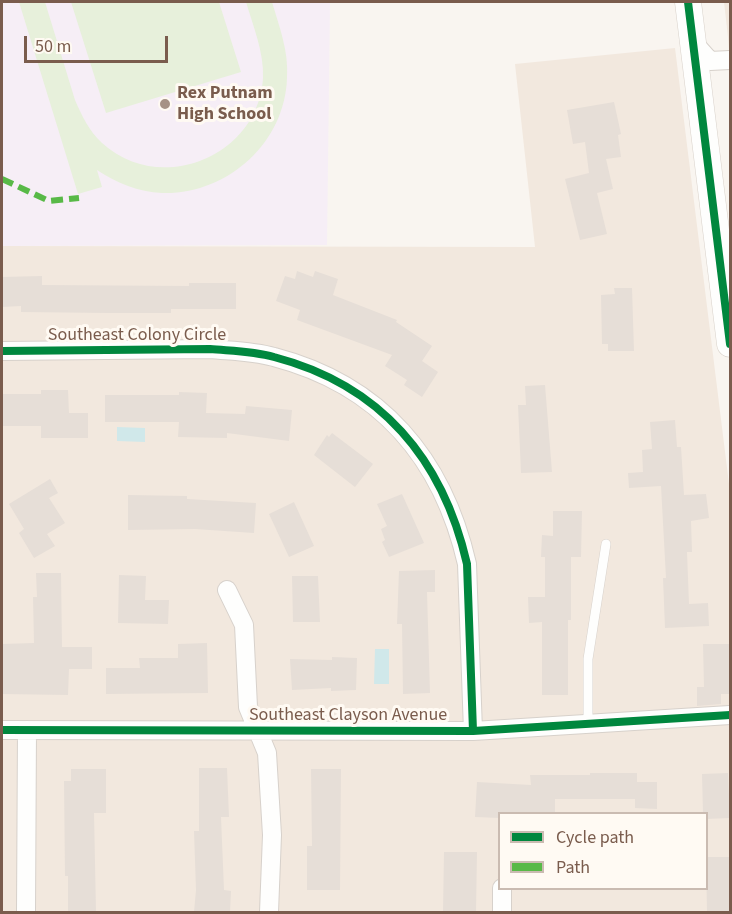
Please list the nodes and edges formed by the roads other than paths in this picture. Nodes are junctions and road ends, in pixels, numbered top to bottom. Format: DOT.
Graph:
graph roads {
  1 [pos="686,4"];
  2 [pos="693,42"];
  3 [pos="730,60"];
  4 [pos="730,344"];
  5 [pos="2,351"];
  6 [pos="606,544"];
  7 [pos="227,590"];
  8 [pos="730,715"];
  9 [pos="588,724"];
  10 [pos="2,730"];
  11 [pos="27,730"];
  12 [pos="258,730"];
  13 [pos="472,731"];
  14 [pos="502,890"];
  15 [pos="26,912"];
  16 [pos="270,912"];
  17 [pos="502,912"];
  1 -- 2 [label="main road"];
  2 -- 3 [label="street"];
  2 -- 4 [label="main road"];
  5 -- 13 [label="street, Southeast Colony Circle"];
  6 -- 9 [label="lane"];
  7 -- 12 [label="street"];
  8 -- 9 [label="street, Southeast Clayson Avenue"];
  9 -- 13 [label="street, Southeast Clayson Avenue"];
  10 -- 11 [label="street, Southeast Clayson Avenue"];
  11 -- 12 [label="street, Southeast Clayson Avenue"];
  11 -- 15 [label="street"];
  12 -- 13 [label="street, Southeast Clayson Avenue"];
  12 -- 16 [label="street"];
  14 -- 17 [label="street"];
}
